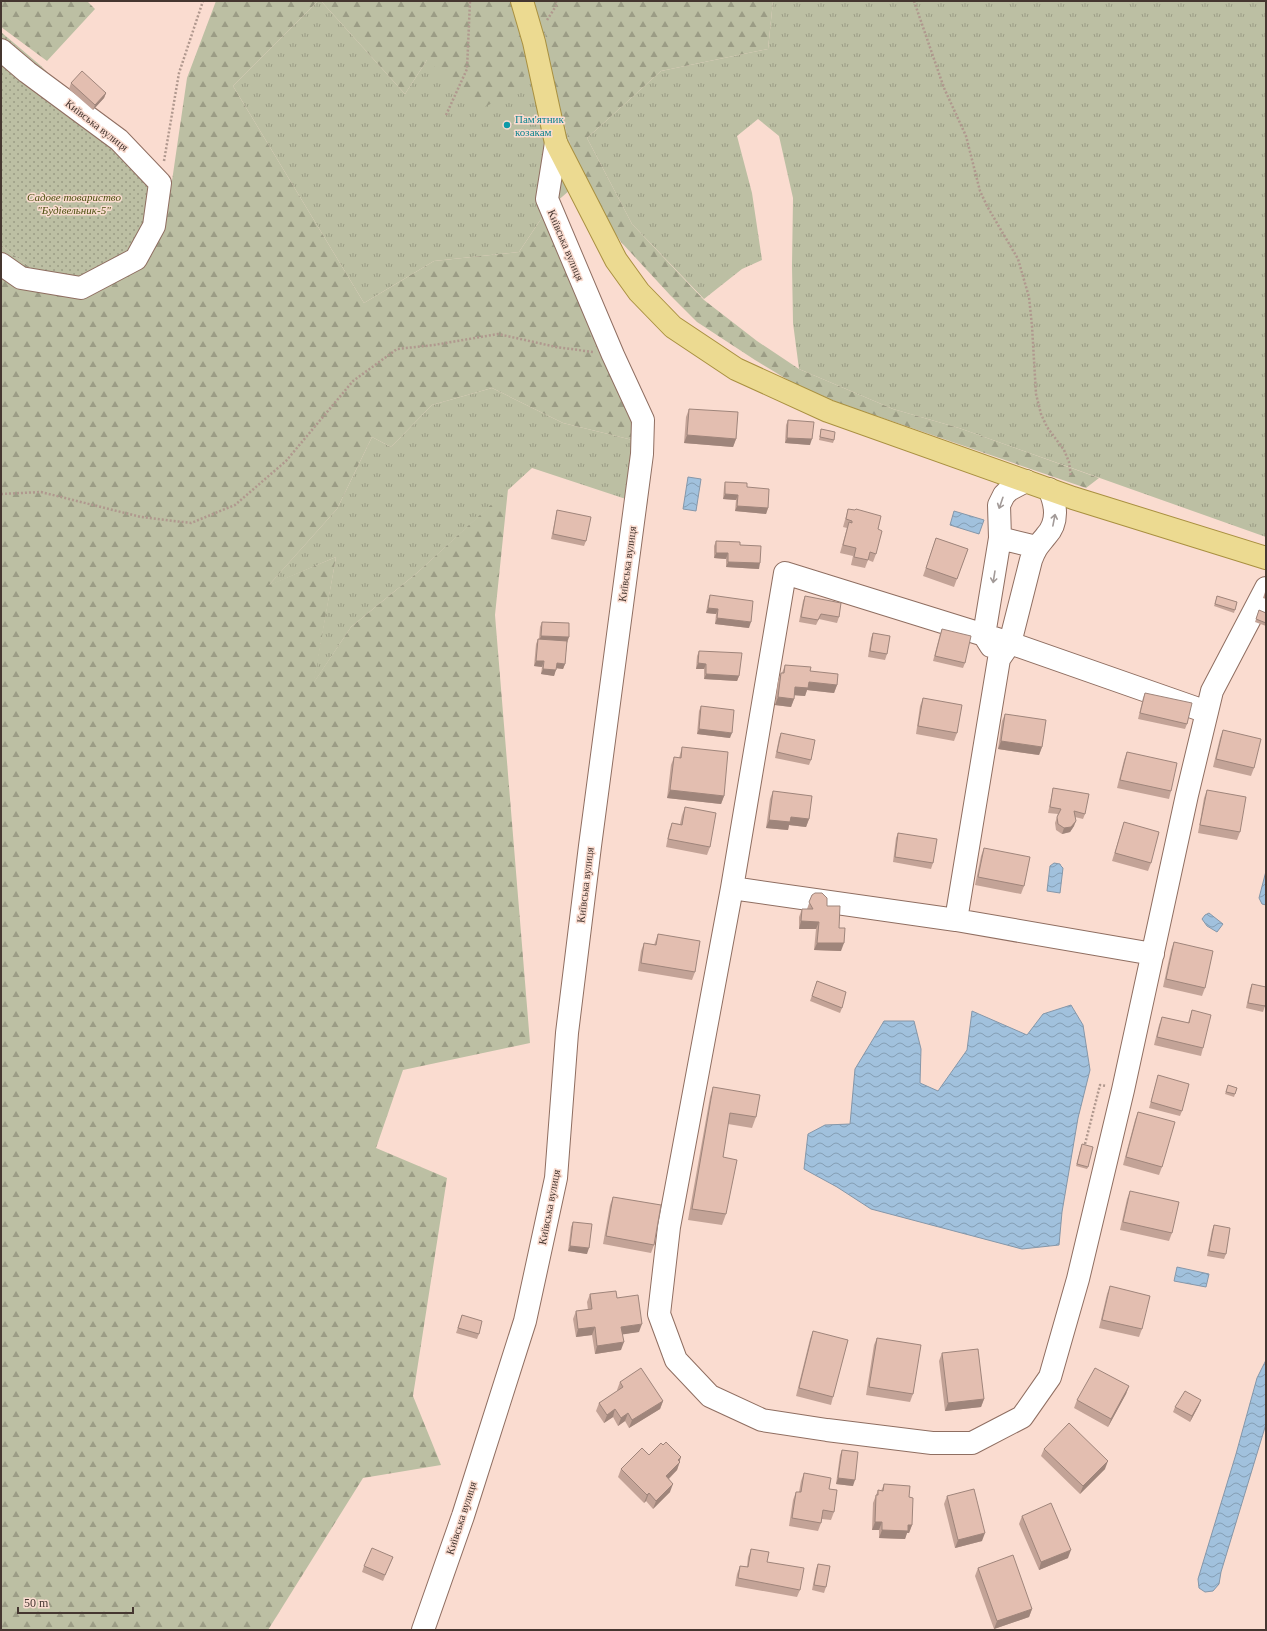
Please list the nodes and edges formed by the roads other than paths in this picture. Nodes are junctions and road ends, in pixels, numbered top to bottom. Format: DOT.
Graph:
graph roads {
  1 [pos="522,1"];
  2 [pos="1,50"];
  3 [pos="556,143"];
  4 [pos="1,264"];
  5 [pos="1026,481"];
  6 [pos="1049,489"];
  7 [pos="1000,538"];
  8 [pos="1036,547"];
  9 [pos="1266,558"];
  10 [pos="1266,588"];
  11 [pos="984,635"];
  12 [pos="1004,651"];
  13 [pos="1207,712"];
  14 [pos="732,888"];
  15 [pos="956,920"];
  16 [pos="1153,954"];
  17 [pos="423,1630"];
  1 -- 3 [label="main road"];
  2 -- 4 [label="street, Київська вулиця"];
  3 -- 5 [label="main road"];
  3 -- 17 [label="street, Київська вулиця"];
  5 -- 6 [label="main road"];
  5 -- 7 [label="street, one-way"];
  8 -- 6 [label="street, one-way"];
  6 -- 9 [label="main road"];
  7 -- 8 [label="street"];
  7 -- 11 [label="street, one-way"];
  8 -- 12 [label="street"];
  10 -- 13 [label="street"];
  11 -- 12 [label="street"];
  11 -- 14 [label="street"];
  12 -- 13 [label="street"];
  12 -- 15 [label="street"];
  13 -- 16 [label="street"];
  14 -- 15 [label="street"];
  14 -- 16 [label="street"];
  15 -- 16 [label="street"];
}
